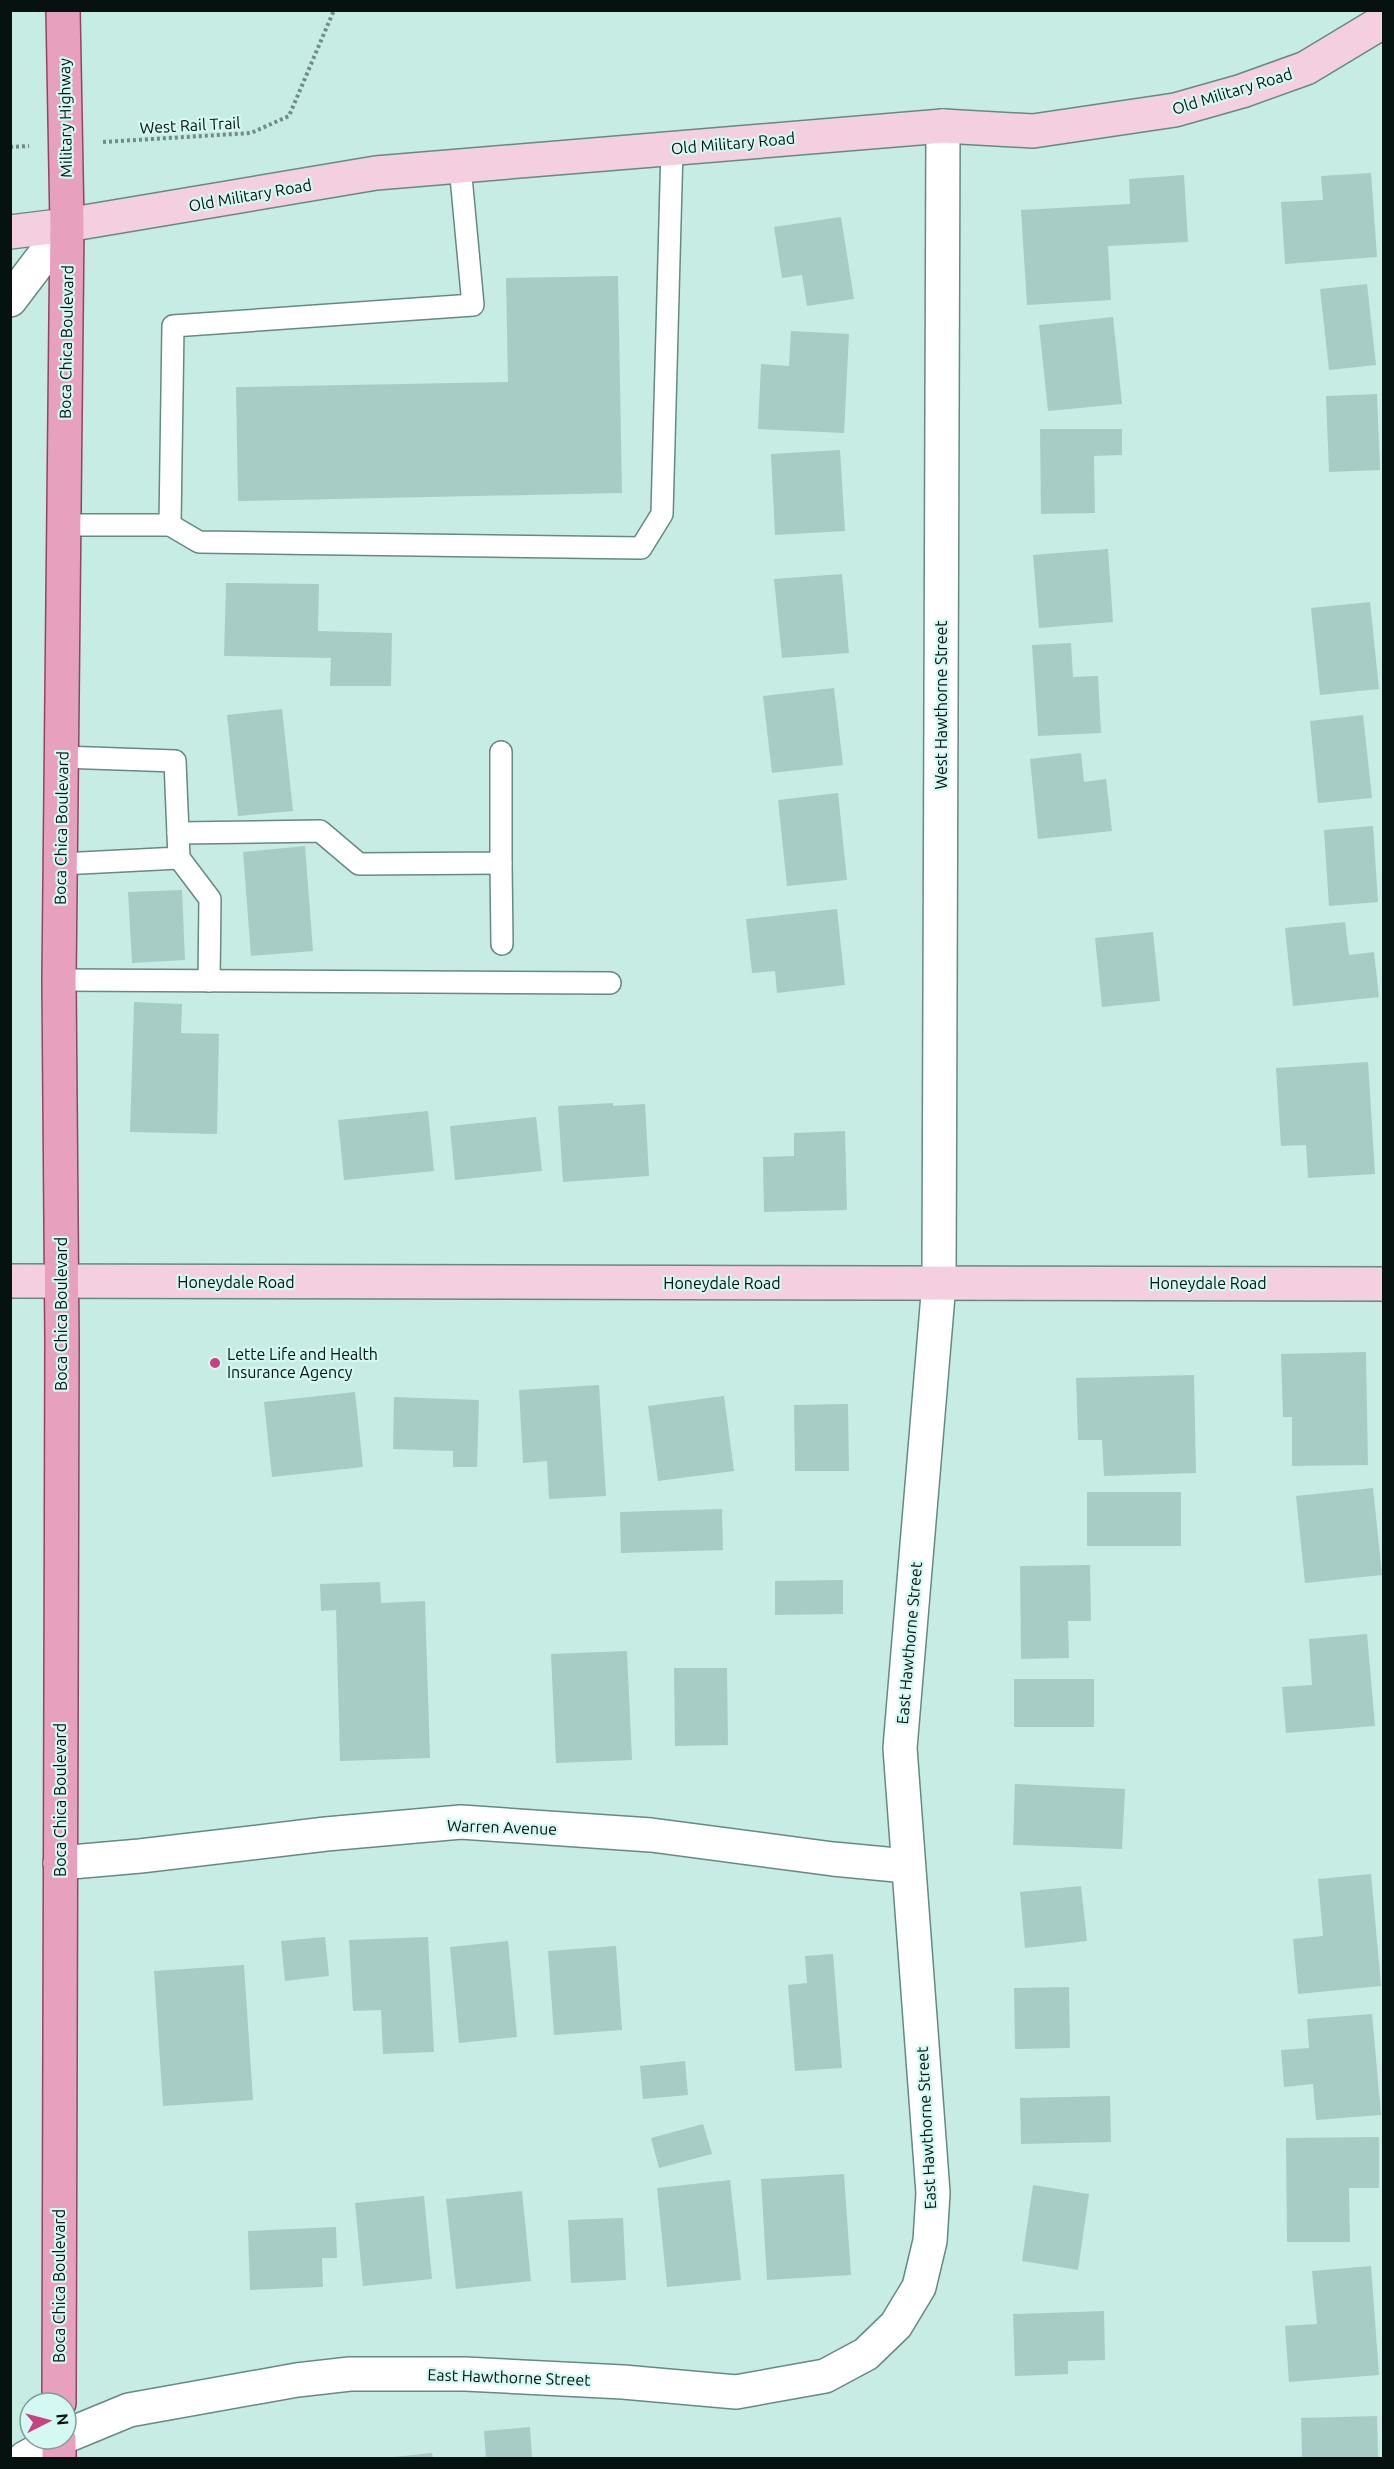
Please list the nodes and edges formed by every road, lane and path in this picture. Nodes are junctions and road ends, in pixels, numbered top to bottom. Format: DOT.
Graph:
graph roads {
  1 [pos="63,10"];
  2 [pos="334,10"];
  3 [pos="1383,21"];
  4 [pos="943,126"];
  5 [pos="66,145"];
  6 [pos="10,147"];
  7 [pos="672,148"];
  8 [pos="460,166"];
  9 [pos="67,225"];
  10 [pos="10,232"];
  11 [pos="10,300"];
  12 [pos="64,525"];
  13 [pos="170,525"];
  14 [pos="501,752"];
  15 [pos="62,757"];
  16 [pos="178,833"];
  17 [pos="179,858"];
  18 [pos="501,862"];
  19 [pos="61,864"];
  20 [pos="502,944"];
  21 [pos="59,980"];
  22 [pos="209,981"];
  23 [pos="610,983"];
  24 [pos="10,1281"];
  25 [pos="62,1282"];
  26 [pos="939,1283"];
  27 [pos="1383,1284"];
  28 [pos="60,1863"];
  29 [pos="908,1866"];
  30 [pos="59,2391"];
  31 [pos="78,2431"];
  1 -- 5 [label="main road, Military Highway"];
  2 -- 5 [label="path, West Rail Trail"];
  3 -- 4 [label="street, Old Military Road"];
  4 -- 7 [label="street, Old Military Road"];
  4 -- 26 [label="street, West Hawthorne Street"];
  5 -- 6 [label="path, West Rail Trail"];
  5 -- 9 [label="main road, Military Highway"];
  7 -- 8 [label="street, Old Military Road"];
  7 -- 13 [label="lane"];
  8 -- 9 [label="street, Old Military Road"];
  8 -- 13 [label="lane"];
  9 -- 10 [label="street, Old Military Road"];
  9 -- 11 [label="street"];
  9 -- 12 [label="main road, Boca Chica Boulevard"];
  12 -- 13 [label="lane"];
  12 -- 15 [label="main road, Boca Chica Boulevard"];
  14 -- 18 [label="lane"];
  15 -- 16 [label="lane"];
  15 -- 19 [label="main road, Boca Chica Boulevard"];
  16 -- 17 [label="lane"];
  16 -- 18 [label="lane"];
  17 -- 19 [label="lane"];
  17 -- 22 [label="lane"];
  18 -- 20 [label="lane"];
  19 -- 21 [label="main road, Boca Chica Boulevard"];
  21 -- 22 [label="lane"];
  21 -- 25 [label="main road, Boca Chica Boulevard"];
  22 -- 23 [label="lane"];
  24 -- 25 [label="street, Honeydale Road"];
  25 -- 26 [label="street, Honeydale Road"];
  25 -- 28 [label="main road, Boca Chica Boulevard"];
  26 -- 27 [label="street, Honeydale Road"];
  26 -- 29 [label="street, East Hawthorne Street"];
  28 -- 29 [label="street, Warren Avenue"];
  28 -- 30 [label="main road, Boca Chica Boulevard"];
  29 -- 31 [label="street, East Hawthorne Street"];
}
